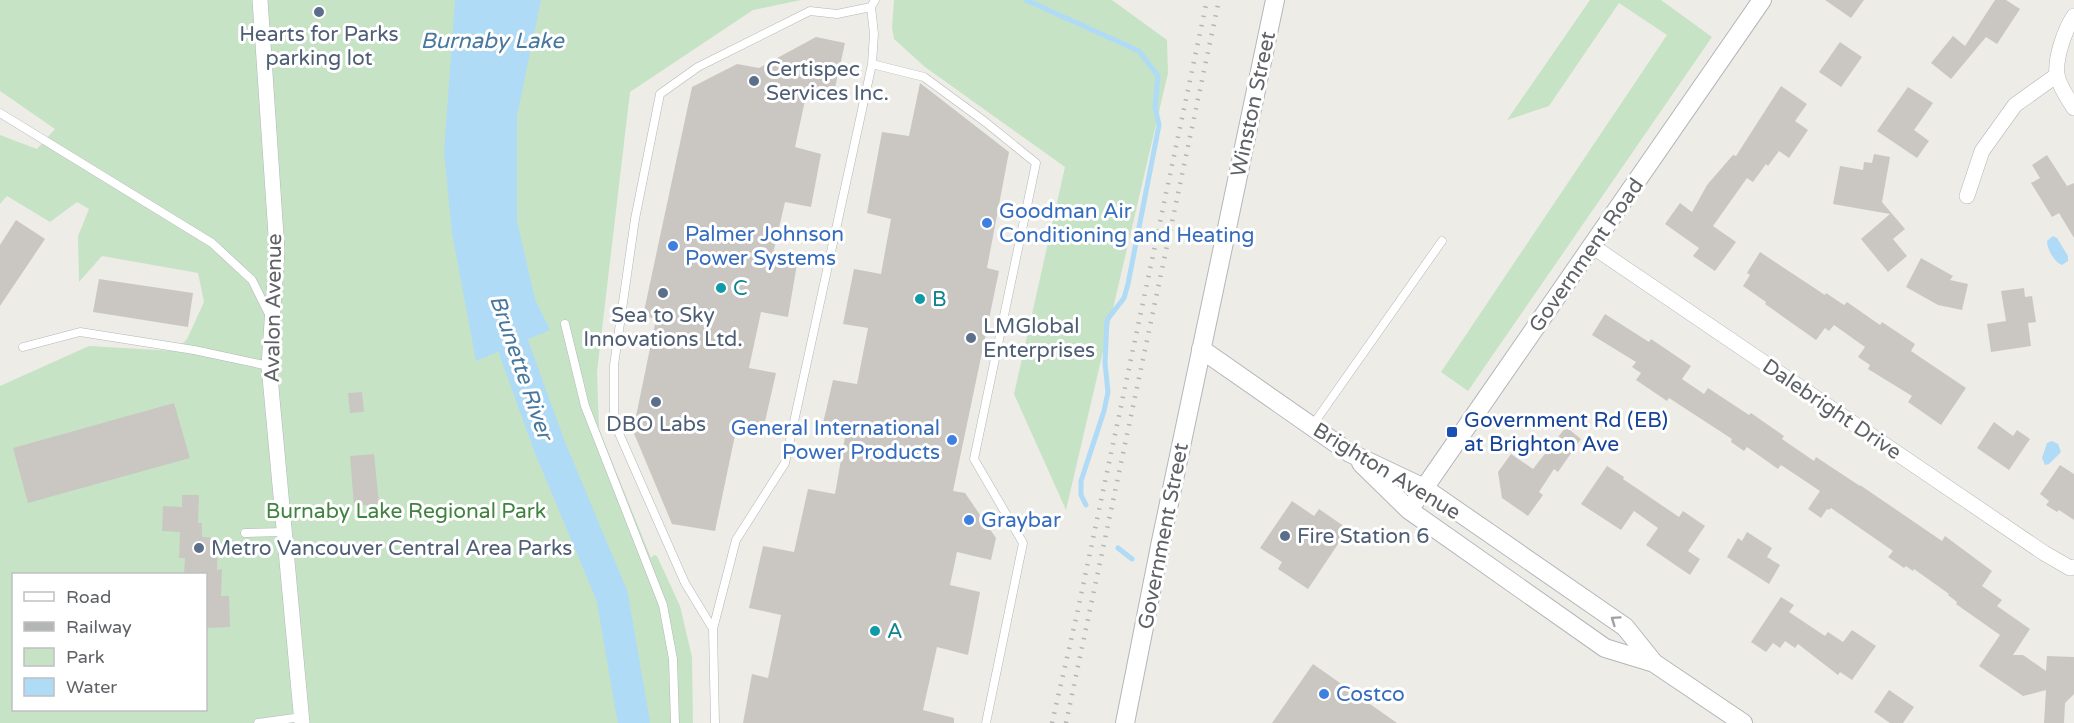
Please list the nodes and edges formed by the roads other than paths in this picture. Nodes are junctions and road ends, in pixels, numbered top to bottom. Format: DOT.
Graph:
graph roads {
  1 [pos="260,0"];
  2 [pos="1275,0"];
  3 [pos="1762,0"];
  4 [pos="873,3"];
  5 [pos="2074,16"];
  6 [pos="872,64"];
  7 [pos="2057,75"];
  8 [pos="2074,108"];
  9 [pos="0,113"];
  10 [pos="1967,196"];
  11 [pos="1442,241"];
  12 [pos="1592,246"];
  13 [pos="273,322"];
  14 [pos="565,324"];
  15 [pos="23,348"];
  16 [pos="1201,349"];
  17 [pos="269,366"];
  18 [pos="1312,426"];
  19 [pos="1350,453"];
  20 [pos="1424,488"];
  21 [pos="1409,510"];
  22 [pos="284,532"];
  23 [pos="245,533"];
  24 [pos="2074,567"];
  25 [pos="713,629"];
  26 [pos="1654,663"];
  27 [pos="302,720"];
  28 [pos="258,723"];
  29 [pos="675,723"];
  30 [pos="716,723"];
  31 [pos="986,723"];
  32 [pos="1125,723"];
  33 [pos="1743,723"];
  1 -- 13 [label="street, Avalon Avenue"];
  2 -- 16 [label="street, Winston Street"];
  3 -- 12 [label="street, Government Road"];
  4 -- 6 [label="lane"];
  4 -- 25 [label="lane"];
  5 -- 7 [label="street"];
  6 -- 25 [label="lane"];
  6 -- 31 [label="lane"];
  7 -- 8 [label="street"];
  7 -- 10 [label="street"];
  9 -- 13 [label="lane"];
  11 -- 18 [label="lane"];
  12 -- 20 [label="street, Government Road"];
  12 -- 24 [label="street, Dalebright Drive"];
  13 -- 17 [label="street, Avalon Avenue"];
  14 -- 29 [label="lane"];
  15 -- 17 [label="lane"];
  16 -- 18 [label="street, Brighton Avenue"];
  16 -- 32 [label="street, Government Street"];
  17 -- 22 [label="street, Avalon Avenue"];
  18 -- 19 [label="street, Brighton Avenue"];
  19 -- 20 [label="street, Brighton Avenue"];
  19 -- 21 [label="street, Brighton Avenue"];
  20 -- 21 [label="street, Government Road"];
  26 -- 20 [label="street, Brighton Avenue, one-way"];
  21 -- 26 [label="street, Brighton Avenue"];
  22 -- 23 [label="lane"];
  22 -- 27 [label="street, Avalon Avenue"];
  25 -- 30 [label="lane"];
  26 -- 33 [label="street, Brighton Avenue"];
  27 -- 28 [label="lane"];
}
